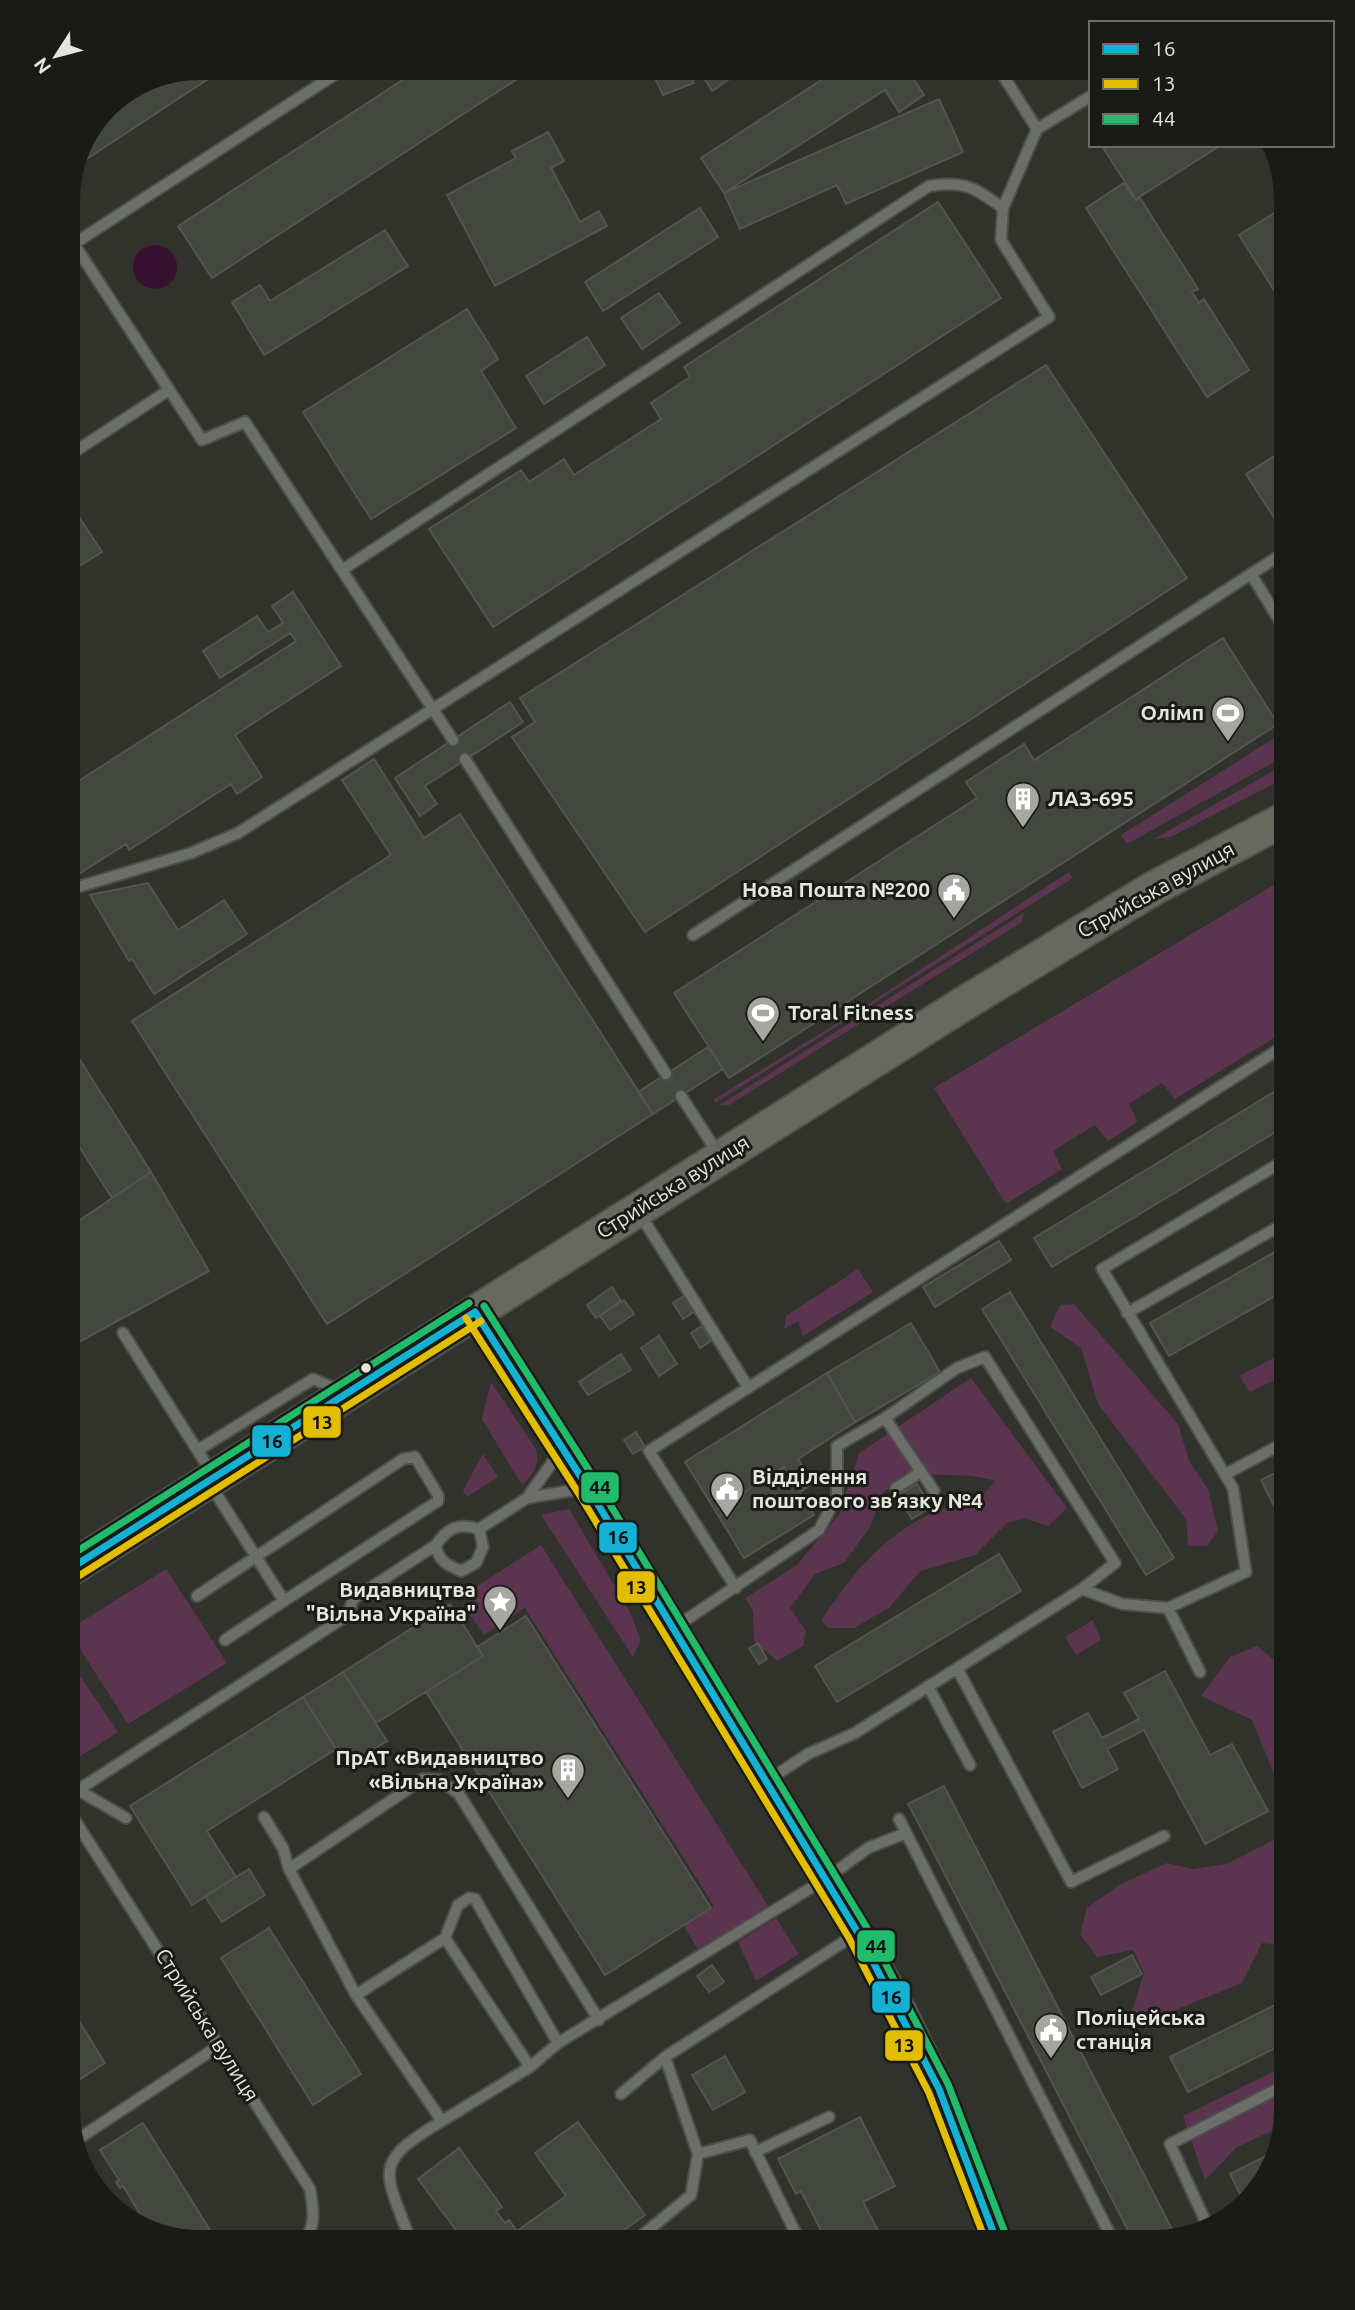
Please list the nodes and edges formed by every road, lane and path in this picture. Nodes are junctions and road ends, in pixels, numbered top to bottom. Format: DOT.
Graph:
graph roads {
  1 [pos="326,80"];
  2 [pos="1007,81"];
  3 [pos="1089,97"];
  4 [pos="1037,129"];
  5 [pos="1003,208"];
  6 [pos="81,240"];
  7 [pos="81,261"];
  8 [pos="169,390"];
  9 [pos="81,448"];
  10 [pos="1274,559"];
  11 [pos="342,570"];
  12 [pos="1251,574"];
  13 [pos="1274,612"];
  14 [pos="433,709"];
  15 [pos="453,740"];
  16 [pos="465,759"];
  17 [pos="1274,825"];
  18 [pos="81,886"];
  19 [pos="693,935"];
  20 [pos="1274,1052"];
  21 [pos="666,1074"];
  22 [pos="681,1096"];
  23 [pos="720,1157"];
  24 [pos="1274,1167"];
  25 [pos="637,1209"];
  26 [pos="1274,1229"];
  27 [pos="475,1312"];
  28 [pos="1126,1313"];
  29 [pos="123,1333"];
  30 [pos="748,1387"];
  31 [pos="886,1418"];
  32 [pos="563,1447"];
  33 [pos="1274,1448"];
  34 [pos="207,1470"];
  35 [pos="921,1472"];
  36 [pos="1226,1474"];
  37 [pos="588,1488"];
  38 [pos="896,1488"];
  39 [pos="934,1491"];
  40 [pos="527,1498"];
  41 [pos="479,1529"];
  42 [pos="436,1545"];
  43 [pos="256,1557"];
  44 [pos="80,1561"];
  45 [pos="736,1588"];
  46 [pos="1082,1590"];
  47 [pos="197,1596"];
  48 [pos="284,1601"];
  49 [pos="1168,1608"];
  50 [pos="674,1628"];
  51 [pos="225,1640"];
  52 [pos="957,1668"];
  53 [pos="1200,1672"];
  54 [pos="928,1686"];
  55 [pos="970,1765"];
  56 [pos="768,1780"];
  57 [pos="80,1789"];
  58 [pos="80,1791"];
  59 [pos="264,1817"];
  60 [pos="126,1818"];
  61 [pos="899,1819"];
  62 [pos="80,1828"];
  63 [pos="906,1833"];
  64 [pos="1164,1836"];
  65 [pos="289,1869"];
  66 [pos="827,1878"];
  67 [pos="859,1933"];
  68 [pos="445,1938"];
  69 [pos="356,1996"];
  70 [pos="599,2020"];
  71 [pos="558,2043"];
  72 [pos="220,2045"];
  73 [pos="665,2057"];
  74 [pos="530,2067"];
  75 [pos="1274,2091"];
  76 [pos="621,2094"];
  77 [pos="828,2117"];
  78 [pos="442,2121"];
  79 [pos="84,2135"];
  80 [pos="755,2152"];
  81 [pos="698,2154"];
  82 [pos="1204,2218"];
  83 [pos="310,2229"];
  84 [pos="407,2229"];
  85 [pos="649,2229"];
  86 [pos="794,2230"];
  87 [pos="992,2230"];
  88 [pos="1108,2230"];
  1 -- 6 [label="lane"];
  2 -- 4 [label="lane"];
  3 -- 4 [label="lane"];
  4 -- 5 [label="lane"];
  5 -- 11 [label="lane"];
  5 -- 14 [label="lane"];
  7 -- 8 [label="lane"];
  8 -- 9 [label="lane"];
  8 -- 11 [label="lane"];
  10 -- 12 [label="lane"];
  11 -- 14 [label="lane"];
  12 -- 13 [label="lane"];
  12 -- 19 [label="lane"];
  14 -- 15 [label="lane"];
  14 -- 18 [label="lane"];
  16 -- 21 [label="lane"];
  17 -- 23 [label="main road, Стрийська вулиця"];
  20 -- 30 [label="lane"];
  22 -- 23 [label="lane"];
  23 -- 25 [label="main road, Стрийська вулиця"];
  24 -- 28 [label="lane"];
  25 -- 27 [label="main road, Стрийська вулиця"];
  25 -- 30 [label="lane"];
  26 -- 28 [label="lane"];
  27 -- 32 [label="main road"];
  27 -- 34 [label="main road, Стрийська вулиця"];
  28 -- 36 [label="lane"];
  29 -- 34 [label="lane"];
  30 -- 45 [label="lane"];
  31 -- 35 [label="lane"];
  31 -- 45 [label="lane"];
  31 -- 46 [label="lane"];
  32 -- 37 [label="main road"];
  32 -- 40 [label="lane"];
  33 -- 36 [label="lane"];
  34 -- 43 [label="lane"];
  34 -- 44 [label="main road, Стрийська вулиця"];
  35 -- 38 [label="lane"];
  35 -- 39 [label="lane"];
  36 -- 49 [label="lane"];
  37 -- 40 [label="lane"];
  37 -- 50 [label="main road"];
  40 -- 41 [label="lane"];
  41 -- 42 [label="lane"];
  41 -- 42 [label="lane"];
  42 -- 57 [label="lane"];
  43 -- 47 [label="lane"];
  43 -- 48 [label="lane"];
  43 -- 48 [label="lane"];
  45 -- 50 [label="lane"];
  46 -- 49 [label="lane"];
  46 -- 52 [label="lane"];
  48 -- 51 [label="lane"];
  49 -- 53 [label="lane"];
  50 -- 56 [label="main road"];
  52 -- 54 [label="lane"];
  52 -- 64 [label="lane"];
  54 -- 55 [label="lane"];
  54 -- 56 [label="lane"];
  56 -- 66 [label="main road"];
  58 -- 60 [label="lane"];
  59 -- 65 [label="lane"];
  61 -- 63 [label="lane"];
  62 -- 72 [label="lane, Стрийська вулиця"];
  63 -- 66 [label="lane"];
  63 -- 88 [label="lane"];
  65 -- 69 [label="lane"];
  65 -- 70 [label="lane"];
  66 -- 67 [label="main road"];
  66 -- 70 [label="lane"];
  67 -- 73 [label="lane"];
  67 -- 87 [label="main road"];
  68 -- 69 [label="lane"];
  68 -- 71 [label="lane"];
  68 -- 74 [label="lane"];
  69 -- 78 [label="lane"];
  70 -- 71 [label="lane"];
  71 -- 74 [label="lane"];
  72 -- 79 [label="lane"];
  72 -- 83 [label="lane, Стрийська вулиця"];
  73 -- 76 [label="lane"];
  73 -- 81 [label="lane"];
  74 -- 78 [label="lane"];
  75 -- 82 [label="lane"];
  77 -- 80 [label="lane"];
  78 -- 84 [label="lane"];
  80 -- 81 [label="lane"];
  80 -- 86 [label="lane"];
  81 -- 85 [label="lane"];
}
